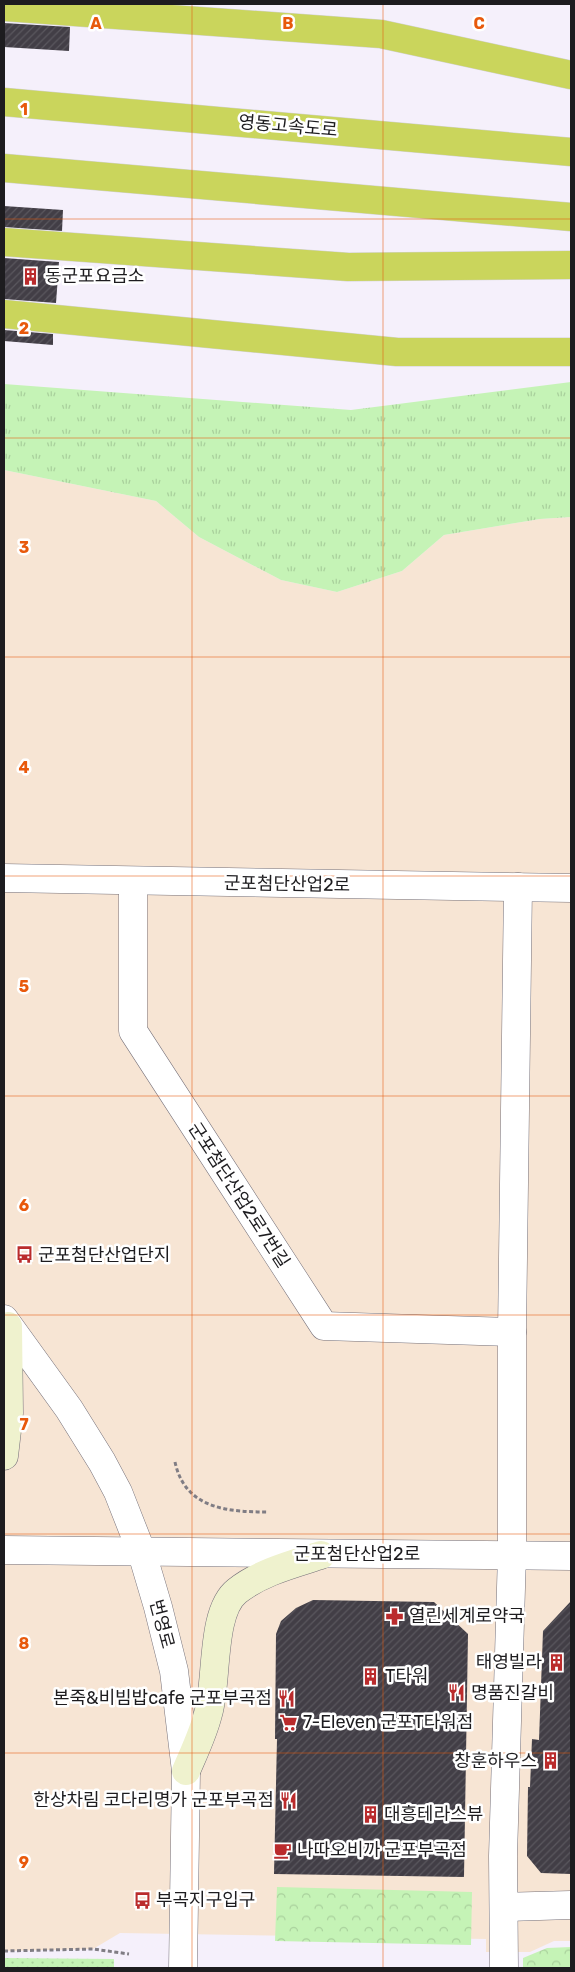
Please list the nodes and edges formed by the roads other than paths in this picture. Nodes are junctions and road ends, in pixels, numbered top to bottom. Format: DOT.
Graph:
graph roads {
  1 [pos="4,7"];
  2 [pos="571,76"];
  3 [pos="4,102"];
  4 [pos="571,152"];
  5 [pos="4,168"];
  6 [pos="571,217"];
  7 [pos="4,242"];
  8 [pos="571,265"];
  9 [pos="4,314"];
  10 [pos="571,352"];
  11 [pos="4,878"];
  12 [pos="133,882"];
  13 [pos="518,887"];
  14 [pos="571,888"];
  15 [pos="6,1323"];
  16 [pos="512,1332"];
  17 [pos="4,1456"];
  18 [pos="4,1550"];
  19 [pos="142,1552"];
  20 [pos="512,1554"];
  21 [pos="321,1555"];
  22 [pos="571,1556"];
  23 [pos="186,1771"];
  24 [pos="571,1906"];
  25 [pos="504,1907"];
  26 [pos="183,1968"];
  27 [pos="504,1968"];
  1 -- 2 [label="highway"];
  3 -- 4 [label="highway, 영동고속도로"];
  5 -- 6 [label="highway"];
  7 -- 8 [label="highway"];
  9 -- 10 [label="highway"];
  11 -- 12 [label="street, 군포첨단산업2로"];
  12 -- 13 [label="street, 군포첨단산업2로"];
  12 -- 16 [label="street, 군포첨단산업2로7번길"];
  13 -- 14 [label="street, 군포첨단산업2로"];
  13 -- 16 [label="street"];
  15 -- 17 [label="main road"];
  15 -- 19 [label="street, 번영로"];
  16 -- 20 [label="street"];
  18 -- 19 [label="street, 군포첨단산업2로"];
  19 -- 21 [label="street, 군포첨단산업2로"];
  19 -- 23 [label="street, 번영로"];
  20 -- 21 [label="street, 군포첨단산업2로"];
  20 -- 22 [label="street, 군포첨단산업2로"];
  20 -- 25 [label="street"];
  21 -- 23 [label="main road"];
  23 -- 26 [label="street, 번영로"];
  24 -- 25 [label="street"];
  25 -- 27 [label="street"];
}
